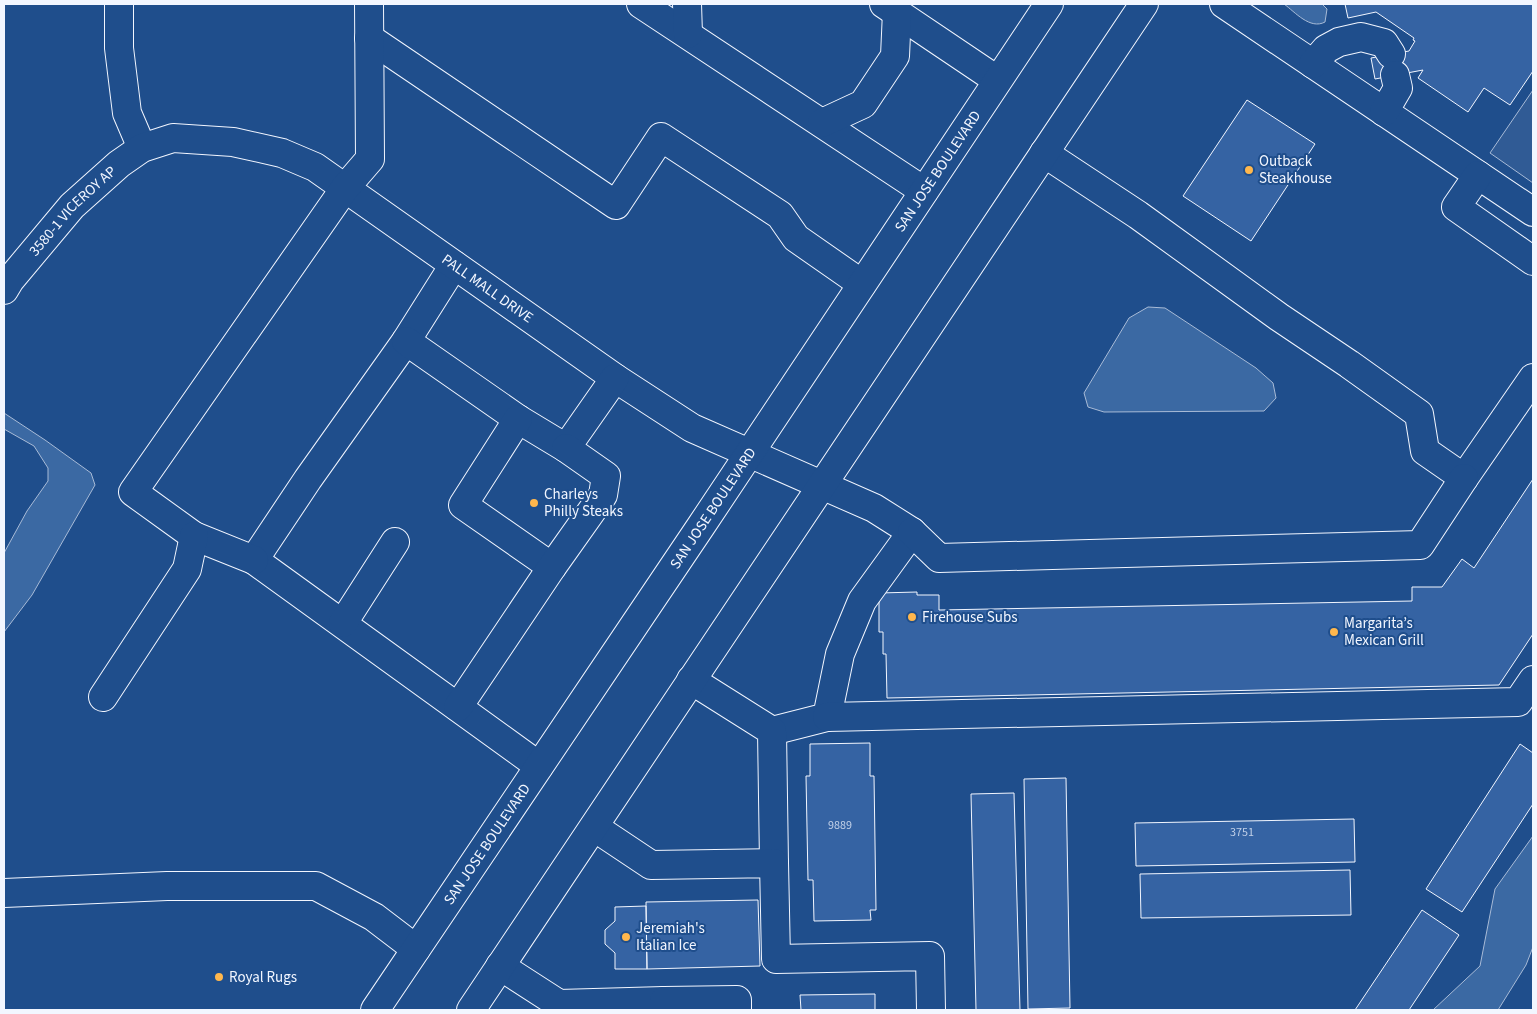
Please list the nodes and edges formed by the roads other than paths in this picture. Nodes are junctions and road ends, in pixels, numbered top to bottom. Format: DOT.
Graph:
graph roads {
  1 [pos="119,4"];
  2 [pos="369,4"];
  3 [pos="641,4"];
  4 [pos="687,4"];
  5 [pos="1049,4"];
  6 [pos="1144,4"];
  7 [pos="1224,4"];
  8 [pos="891,8"];
  9 [pos="688,34"];
  10 [pos="370,38"];
  11 [pos="1313,64"];
  12 [pos="997,80"];
  13 [pos="1384,112"];
  14 [pos="822,123"];
  15 [pos="142,148"];
  16 [pos="1044,153"];
  17 [pos="1478,174"];
  18 [pos="345,188"];
  19 [pos="924,191"];
  20 [pos="1533,212"];
  21 [pos="1533,261"];
  22 [pos="454,265"];
  23 [pos="6,282"];
  24 [pos="862,284"];
  25 [pos="406,341"];
  26 [pos="615,378"];
  27 [pos="1533,378"];
  28 [pos="518,419"];
  29 [pos="566,448"];
  30 [pos="749,453"];
  31 [pos="1464,478"];
  32 [pos="822,486"];
  33 [pos="912,532"];
  34 [pos="194,536"];
  35 [pos="395,542"];
  36 [pos="254,560"];
  37 [pos="552,567"];
  38 [pos="343,623"];
  39 [pos="691,680"];
  40 [pos="1533,680"];
  41 [pos="103,697"];
  42 [pos="458,707"];
  43 [pos="827,716"];
  44 [pos="772,731"];
  45 [pos="539,766"];
  46 [pos="594,827"];
  47 [pos="774,863"];
  48 [pos="4,893"];
  49 [pos="416,949"];
  50 [pos="500,966"];
  51 [pos="664,1006"];
  52 [pos="375,1010"];
  53 [pos="471,1010"];
  54 [pos="737,1010"];
  55 [pos="931,1010"];
  1 -- 15 [label="main road"];
  2 -- 10 [label="main road"];
  3 -- 9 [label="main road"];
  4 -- 9 [label="main road"];
  5 -- 12 [label="main road, SAN JOSE BOULEVARD"];
  6 -- 16 [label="main road"];
  7 -- 11 [label="main road"];
  8 -- 12 [label="main road"];
  8 -- 14 [label="main road"];
  9 -- 14 [label="main road"];
  10 -- 18 [label="main road"];
  10 -- 24 [label="main road"];
  11 -- 13 [label="main road"];
  11 -- 13 [label="main road"];
  12 -- 19 [label="main road, SAN JOSE BOULEVARD"];
  13 -- 17 [label="main road"];
  14 -- 19 [label="main road"];
  15 -- 18 [label="main road, PALL MALL DRIVE"];
  15 -- 23 [label="main road, 3580-1 VICEROY AP"];
  16 -- 31 [label="main road"];
  16 -- 32 [label="main road"];
  17 -- 20 [label="main road"];
  17 -- 21 [label="main road"];
  18 -- 22 [label="main road, PALL MALL DRIVE"];
  18 -- 34 [label="main road"];
  19 -- 24 [label="main road, SAN JOSE BOULEVARD"];
  22 -- 25 [label="main road"];
  22 -- 26 [label="main road, PALL MALL DRIVE"];
  24 -- 30 [label="main road, SAN JOSE BOULEVARD"];
  25 -- 28 [label="main road"];
  25 -- 36 [label="main road"];
  26 -- 29 [label="main road"];
  26 -- 30 [label="main road, PALL MALL DRIVE"];
  27 -- 31 [label="main road"];
  28 -- 29 [label="main road"];
  28 -- 37 [label="main road"];
  29 -- 37 [label="main road"];
  30 -- 32 [label="main road, PALL MALL DRIVE"];
  30 -- 45 [label="main road, SAN JOSE BOULEVARD"];
  31 -- 33 [label="main road, PALL MALL DRIVE"];
  32 -- 33 [label="main road, PALL MALL DRIVE"];
  32 -- 39 [label="main road"];
  33 -- 43 [label="main road"];
  34 -- 36 [label="main road"];
  34 -- 41 [label="main road"];
  35 -- 38 [label="main road"];
  36 -- 38 [label="main road"];
  37 -- 42 [label="main road"];
  38 -- 42 [label="main road"];
  39 -- 44 [label="main road"];
  39 -- 46 [label="main road"];
  40 -- 43 [label="main road"];
  42 -- 45 [label="main road"];
  43 -- 44 [label="main road"];
  44 -- 47 [label="main road"];
  45 -- 49 [label="main road, SAN JOSE BOULEVARD"];
  46 -- 47 [label="main road"];
  46 -- 50 [label="main road"];
  47 -- 55 [label="main road"];
  48 -- 49 [label="main road"];
  49 -- 52 [label="main road, SAN JOSE BOULEVARD"];
  50 -- 51 [label="main road"];
  50 -- 53 [label="main road"];
  51 -- 54 [label="main road"];
}
